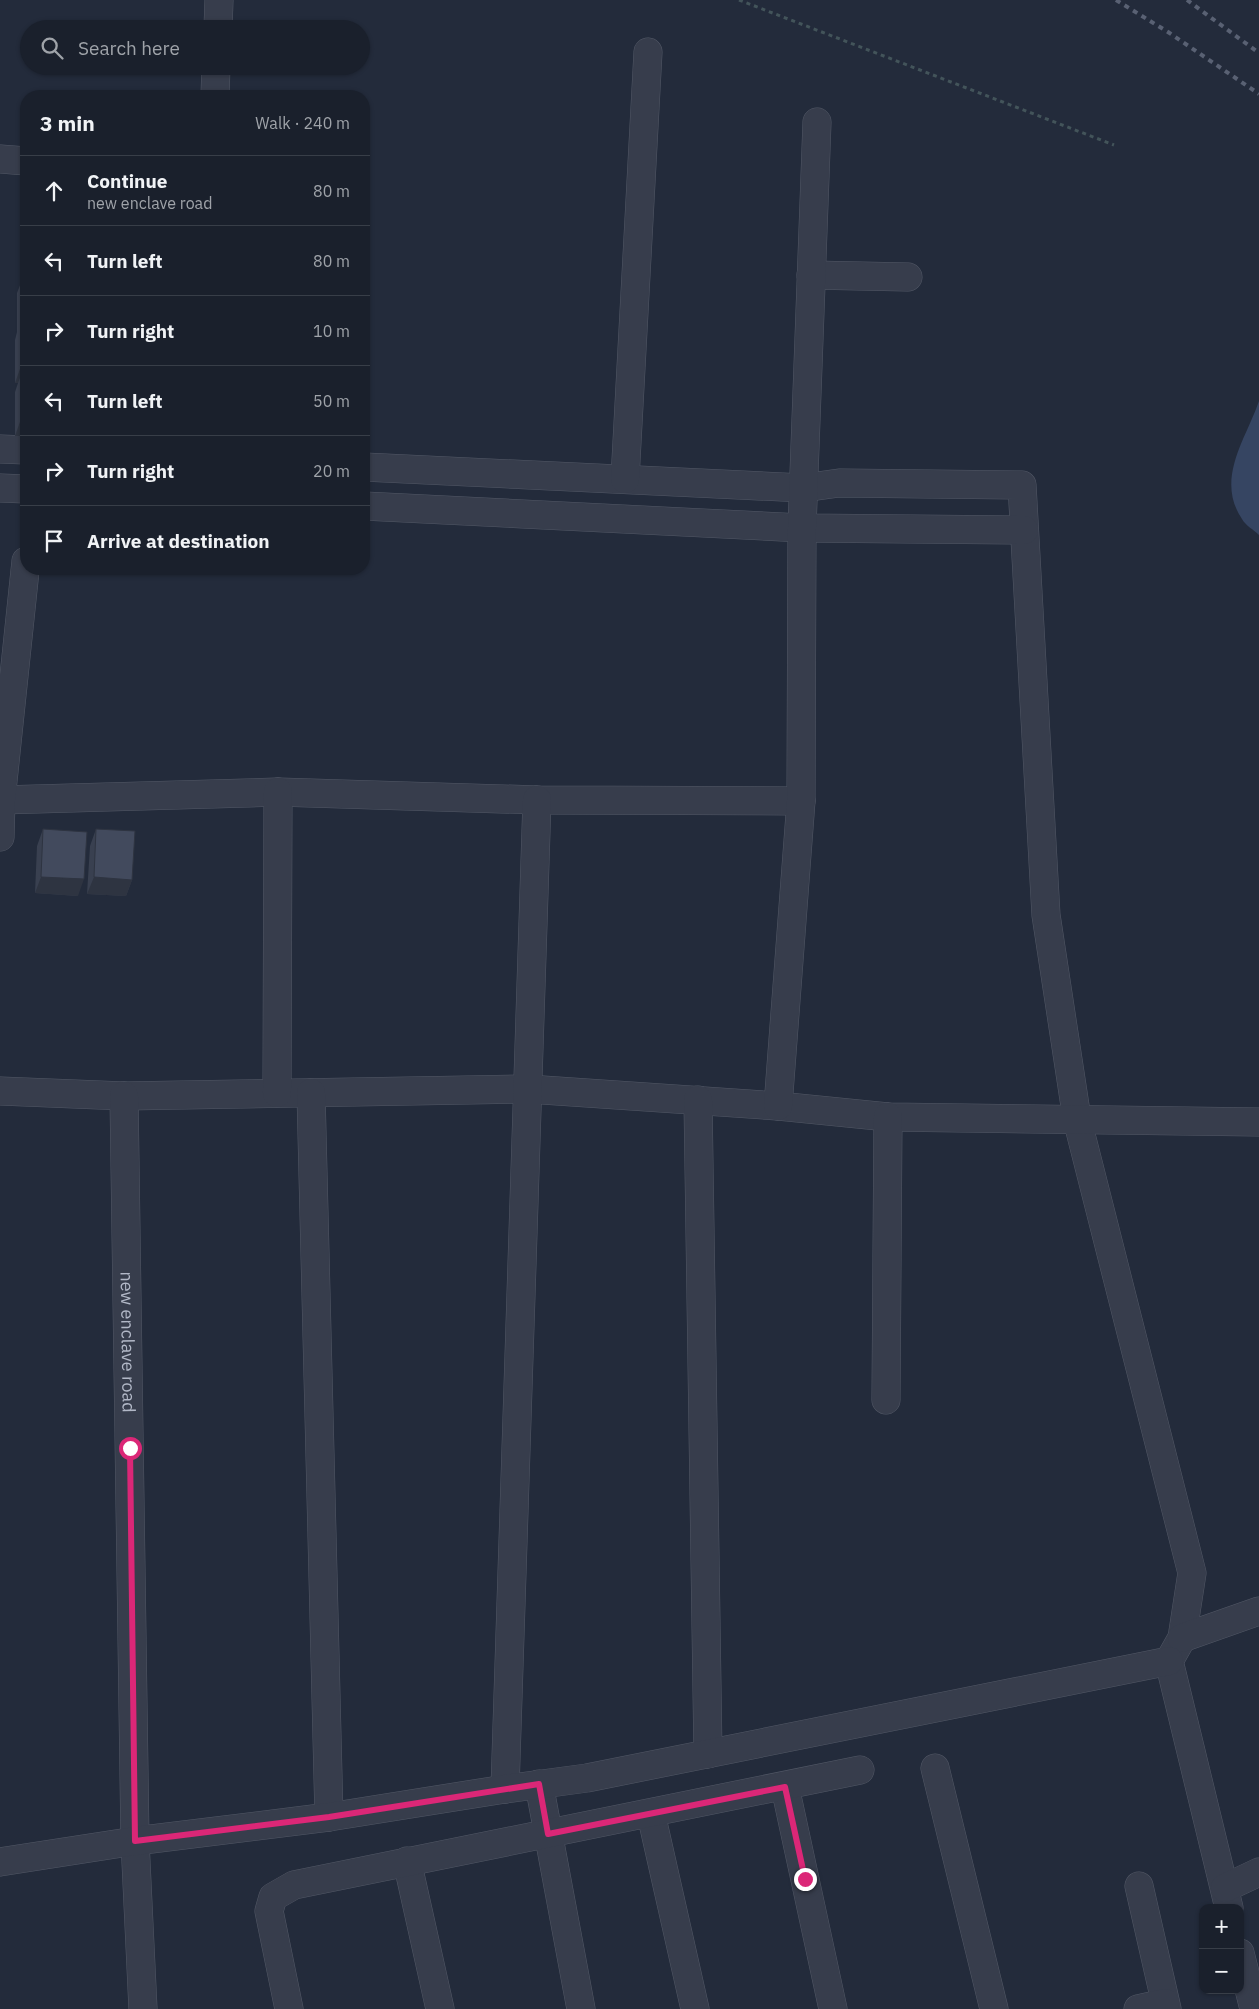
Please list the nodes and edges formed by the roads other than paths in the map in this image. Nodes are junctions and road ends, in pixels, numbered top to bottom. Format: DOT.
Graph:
graph roads {
  1 [pos="219,0"];
  2 [pos="218,20"];
  3 [pos="648,52"];
  4 [pos="216,75"];
  5 [pos="215,90"];
  6 [pos="817,122"];
  7 [pos="0,159"];
  8 [pos="20,161"];
  9 [pos="811,275"];
  10 [pos="908,277"];
  11 [pos="0,449"];
  12 [pos="20,450"];
  13 [pos="370,467"];
  14 [pos="625,480"];
  15 [pos="0,488"];
  16 [pos="803,488"];
  17 [pos="20,489"];
  18 [pos="370,506"];
  19 [pos="802,528"];
  20 [pos="1024,530"];
  21 [pos="25,575"];
  22 [pos="278,792"];
  23 [pos="1,800"];
  24 [pos="537,800"];
  25 [pos="801,801"];
  26 [pos="0,837"];
  27 [pos="528,1089"];
  28 [pos="0,1091"];
  29 [pos="277,1093"];
  30 [pos="311,1093"];
  31 [pos="124,1096"];
  32 [pos="698,1100"];
  33 [pos="778,1106"];
  34 [pos="888,1117"];
  35 [pos="1077,1119"];
  36 [pos="1259,1122"];
  37 [pos="886,1400"];
  38 [pos="1259,1611"];
  39 [pos="1176,1650"];
  40 [pos="708,1754"];
  41 [pos="935,1768"];
  42 [pos="860,1770"];
  43 [pos="539,1784"];
  44 [pos="785,1787"];
  45 [pos="505,1789"];
  46 [pos="650,1814"];
  47 [pos="329,1817"];
  48 [pos="548,1834"];
  49 [pos="135,1841"];
  50 [pos="0,1862"];
  51 [pos="407,1862"];
  52 [pos="1259,1872"];
  53 [pos="1139,1886"];
  54 [pos="1227,1898"];
  55 [pos="1244,1969"];
  56 [pos="1166,2006"];
  57 [pos="143,2009"];
  58 [pos="289,2009"];
  59 [pos="440,2009"];
  60 [pos="581,2009"];
  61 [pos="695,2009"];
  62 [pos="833,2009"];
  63 [pos="994,2009"];
  64 [pos="1138,2009"];
  65 [pos="1254,2009"];
  1 -- 2 [label="street"];
  3 -- 14 [label="street"];
  4 -- 5 [label="street"];
  6 -- 9 [label="street"];
  7 -- 8 [label="street"];
  9 -- 10 [label="street"];
  9 -- 16 [label="street"];
  11 -- 12 [label="street"];
  13 -- 14 [label="street"];
  14 -- 16 [label="street"];
  15 -- 17 [label="street"];
  16 -- 19 [label="street"];
  16 -- 20 [label="street"];
  18 -- 19 [label="street"];
  19 -- 20 [label="street"];
  19 -- 25 [label="street"];
  20 -- 35 [label="street"];
  21 -- 23 [label="street"];
  22 -- 23 [label="street"];
  22 -- 24 [label="street"];
  22 -- 29 [label="street"];
  23 -- 26 [label="street"];
  24 -- 25 [label="street"];
  24 -- 27 [label="street"];
  25 -- 33 [label="street"];
  27 -- 30 [label="street"];
  27 -- 32 [label="street"];
  27 -- 45 [label="street"];
  28 -- 31 [label="street"];
  29 -- 30 [label="street"];
  29 -- 31 [label="street"];
  30 -- 47 [label="street"];
  31 -- 49 [label="street, new enclave road"];
  32 -- 33 [label="street"];
  32 -- 40 [label="street"];
  33 -- 34 [label="street"];
  34 -- 35 [label="street"];
  34 -- 37 [label="street"];
  35 -- 36 [label="street"];
  35 -- 39 [label="street"];
  38 -- 39 [label="street"];
  39 -- 40 [label="street"];
  39 -- 54 [label="street"];
  40 -- 43 [label="street"];
  41 -- 63 [label="street"];
  42 -- 44 [label="street"];
  43 -- 45 [label="street"];
  43 -- 48 [label="street"];
  44 -- 46 [label="street"];
  44 -- 62 [label="street"];
  45 -- 47 [label="street"];
  46 -- 48 [label="street"];
  46 -- 61 [label="street"];
  47 -- 49 [label="street"];
  48 -- 51 [label="street"];
  48 -- 60 [label="street"];
  49 -- 50 [label="street"];
  49 -- 57 [label="street, new enclave road"];
  51 -- 58 [label="street"];
  51 -- 59 [label="street"];
  52 -- 54 [label="street"];
  53 -- 56 [label="street"];
  55 -- 65 [label="street"];
  56 -- 64 [label="street"];
}
